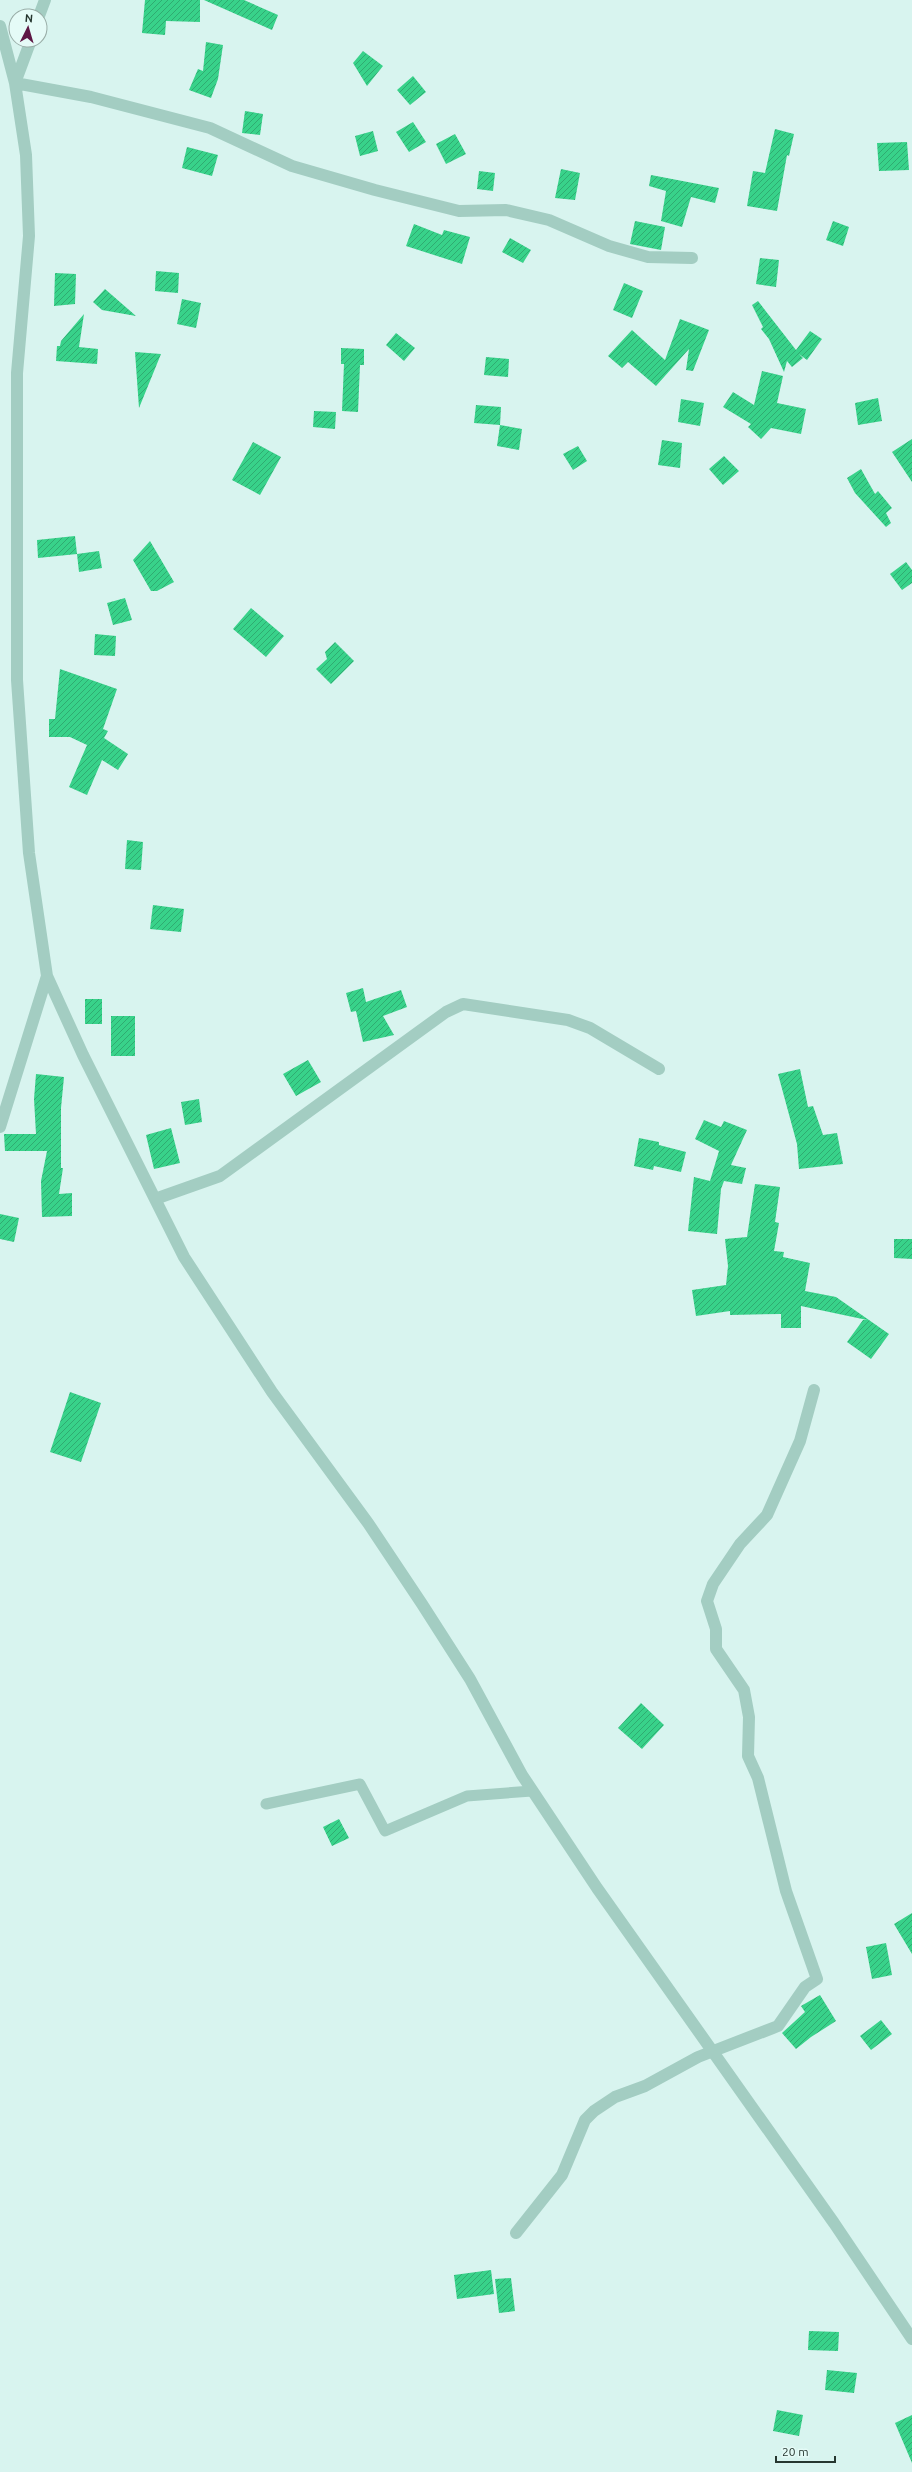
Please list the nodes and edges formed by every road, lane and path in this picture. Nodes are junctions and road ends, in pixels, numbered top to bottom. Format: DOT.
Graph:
graph roads {
  1 [pos="0,26"];
  2 [pos="27,48"];
  3 [pos="5,63"];
  4 [pos="15,83"];
  5 [pos="692,258"];
  6 [pos="47,976"];
  7 [pos="659,1069"];
  8 [pos="0,1127"];
  9 [pos="155,1199"];
  10 [pos="814,1390"];
  11 [pos="532,1791"];
  12 [pos="266,1804"];
  13 [pos="713,2052"];
  14 [pos="516,2233"];
  15 [pos="912,2339"];
  1 -- 3 [label="street"];
  2 -- 4 [label="street"];
  3 -- 4 [label="street"];
  4 -- 5 [label="street"];
  4 -- 6 [label="street"];
  6 -- 8 [label="street"];
  6 -- 9 [label="street"];
  7 -- 9 [label="street"];
  9 -- 11 [label="street"];
  10 -- 13 [label="street"];
  11 -- 12 [label="lane"];
  11 -- 13 [label="street"];
  13 -- 14 [label="street"];
  13 -- 15 [label="street"];
}
